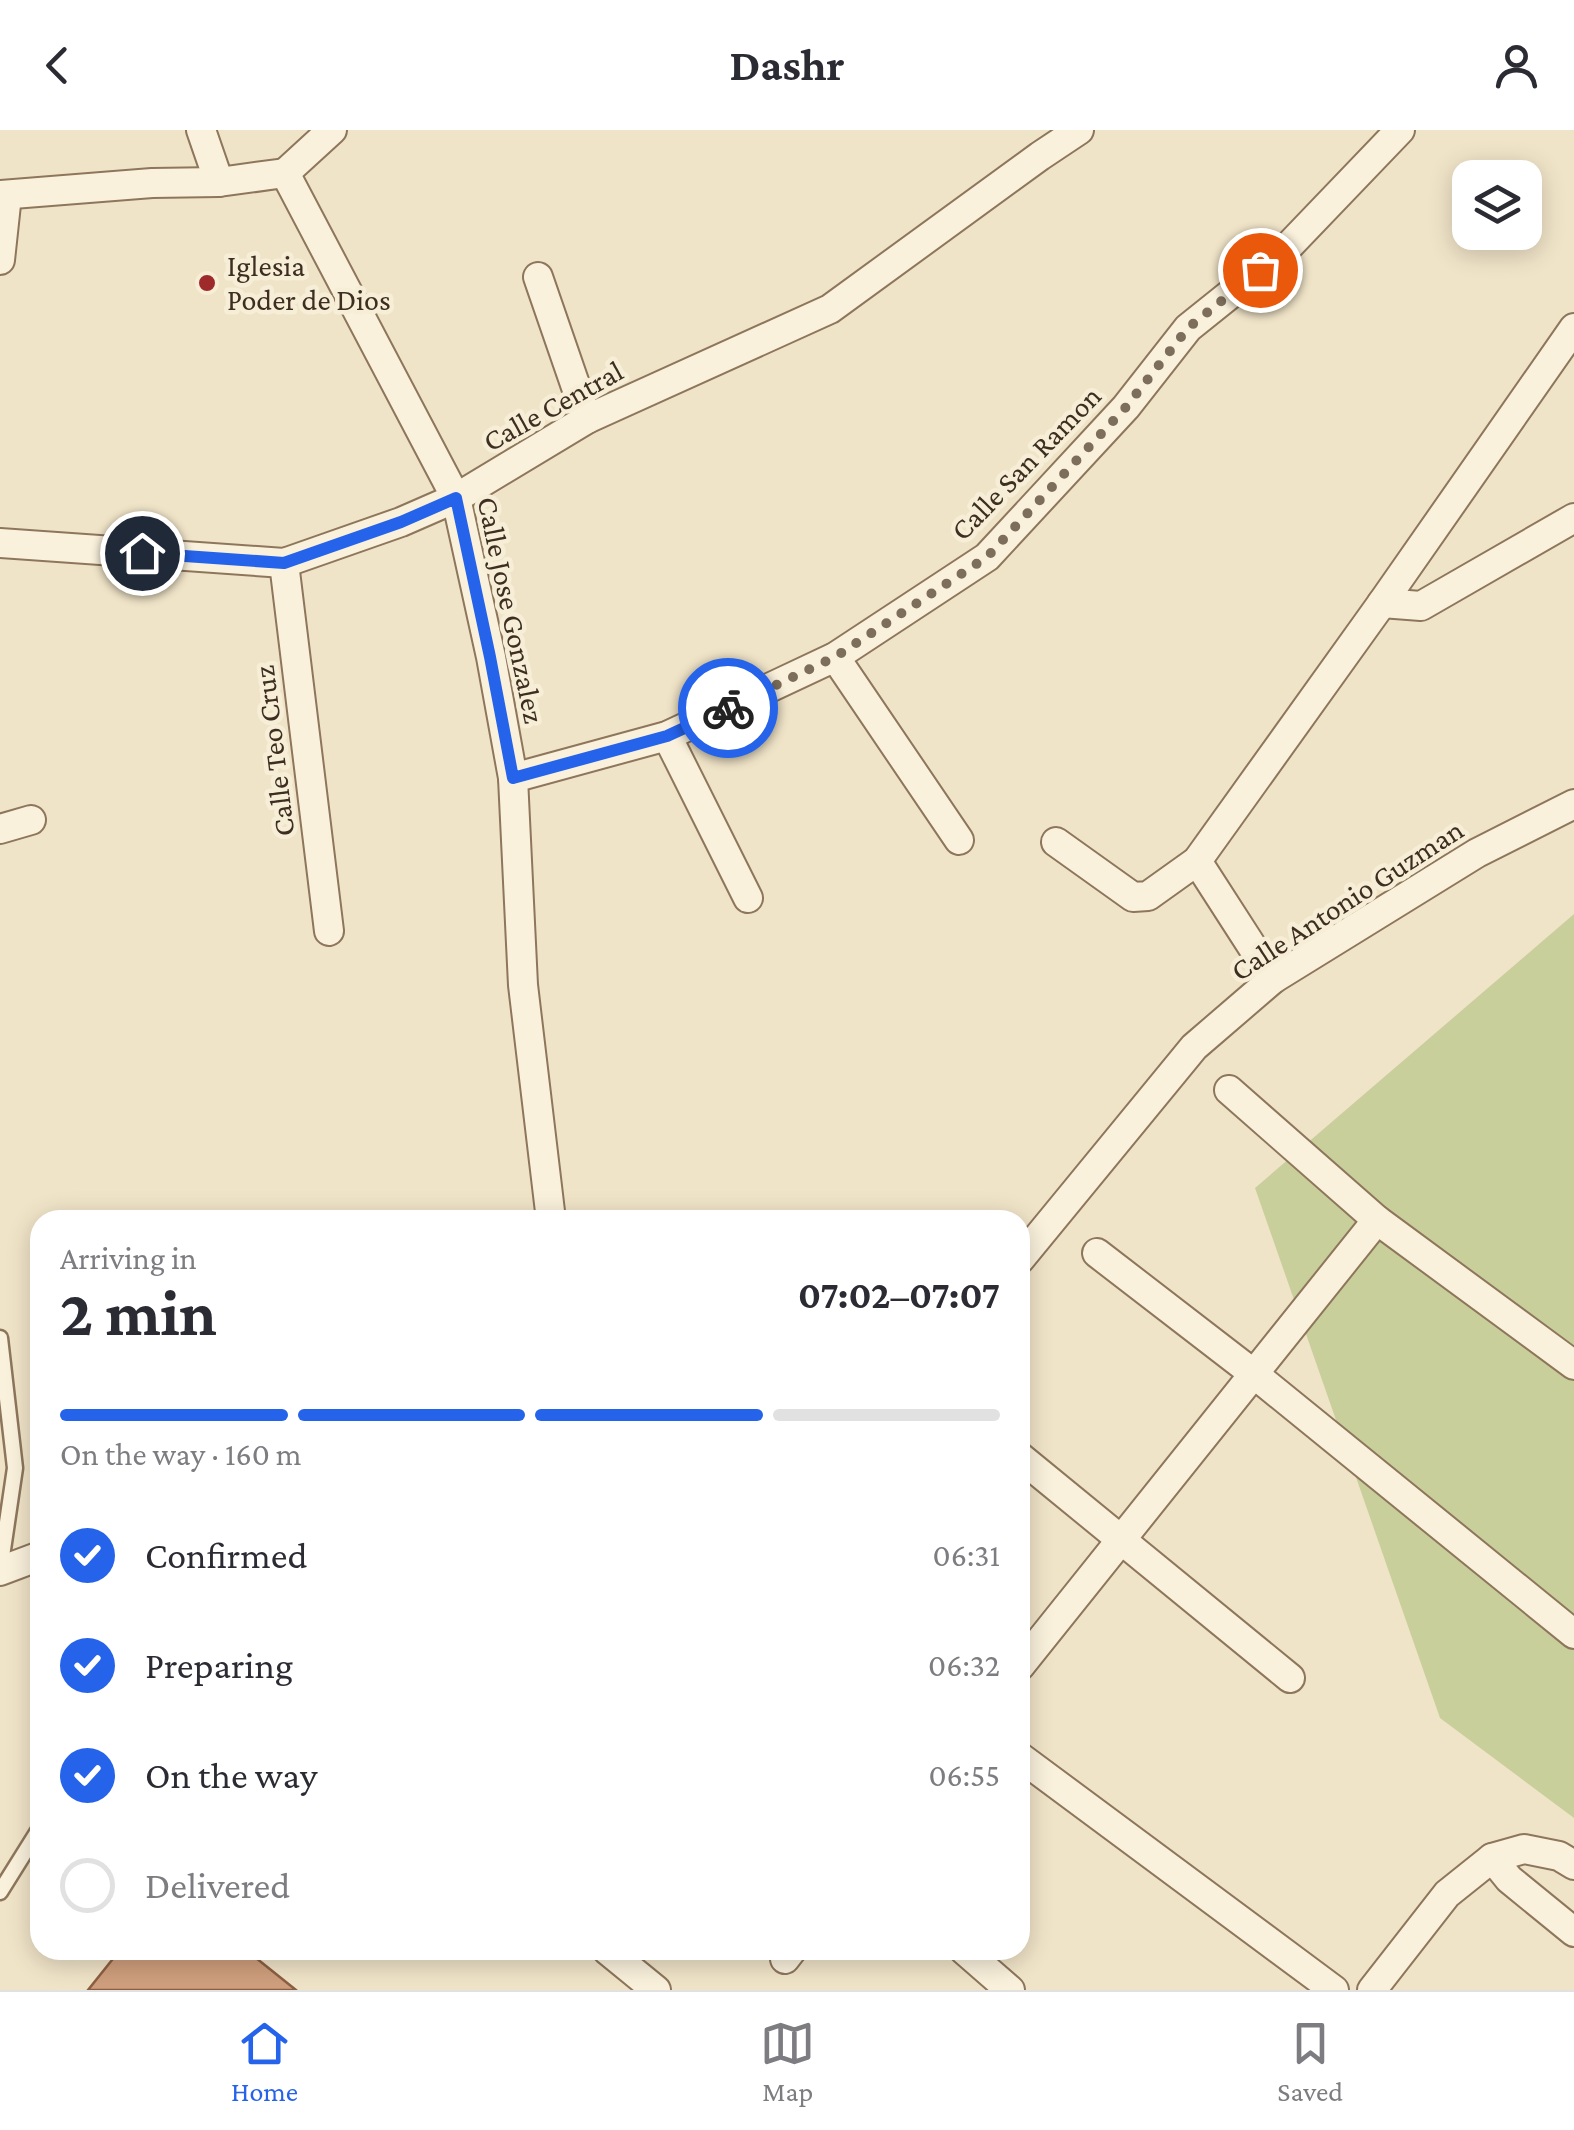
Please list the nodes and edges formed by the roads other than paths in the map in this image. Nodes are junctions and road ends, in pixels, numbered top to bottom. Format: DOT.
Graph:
graph roads {
  1 [pos="201,130"];
  2 [pos="332,130"];
  3 [pos="1079,130"];
  4 [pos="1400,130"];
  5 [pos="285,173"];
  6 [pos="219,182"];
  7 [pos="4,195"];
  8 [pos="0,260"];
  9 [pos="538,277"];
  10 [pos="1574,328"];
  11 [pos="587,419"];
  12 [pos="456,498"];
  13 [pos="1574,518"];
  14 [pos="0,544"];
  15 [pos="284,563"];
  16 [pos="1382,603"];
  17 [pos="835,657"];
  18 [pos="667,736"];
  19 [pos="513,778"];
  20 [pos="1574,804"];
  21 [pos="31,820"];
  22 [pos="0,829"];
  23 [pos="959,840"];
  24 [pos="1056,842"];
  25 [pos="1197,861"];
  26 [pos="748,898"];
  27 [pos="329,931"];
  28 [pos="1273,979"];
  29 [pos="1229,1090"];
  30 [pos="550,1210"];
  31 [pos="1377,1220"];
  32 [pos="1030,1246"];
  33 [pos="1096,1253"];
  34 [pos="0,1338"];
  35 [pos="1574,1365"];
  36 [pos="1254,1374"];
  37 [pos="1030,1464"];
  38 [pos="1122,1538"];
  39 [pos="30,1560"];
  40 [pos="0,1571"];
  41 [pos="1574,1634"];
  42 [pos="1030,1653"];
  43 [pos="1290,1678"];
  44 [pos="1030,1764"];
  45 [pos="30,1844"];
  46 [pos="1492,1858"];
  47 [pos="1574,1866"];
  48 [pos="0,1892"];
  49 [pos="1574,1932"];
  50 [pos="619,1960"];
  51 [pos="976,1960"];
  52 [pos="656,1990"];
  53 [pos="1010,1990"];
  54 [pos="1334,1990"];
  55 [pos="1372,1990"];
  1 -- 6 [label="street"];
  2 -- 5 [label="street"];
  3 -- 11 [label="street, Calle Central"];
  4 -- 17 [label="street, Calle San Ramon"];
  5 -- 6 [label="street"];
  5 -- 12 [label="street, Calle Jose Gonzalez"];
  6 -- 7 [label="street"];
  7 -- 8 [label="street"];
  9 -- 11 [label="street"];
  10 -- 16 [label="street"];
  11 -- 12 [label="street, Calle Central"];
  12 -- 15 [label="street, Calle Central"];
  12 -- 19 [label="street, Calle Jose Gonzalez"];
  13 -- 16 [label="street"];
  14 -- 15 [label="street, Calle Central"];
  15 -- 27 [label="street, Calle Teo Cruz"];
  16 -- 25 [label="street"];
  17 -- 18 [label="street, Calle San Ramon"];
  17 -- 23 [label="street"];
  18 -- 19 [label="street, Calle San Ramon"];
  18 -- 26 [label="street"];
  19 -- 30 [label="street, Calle Jose Gonzalez"];
  20 -- 28 [label="street, Calle Antonio Guzman"];
  21 -- 22 [label="street"];
  24 -- 25 [label="street"];
  25 -- 28 [label="street"];
  28 -- 32 [label="street, Calle Antonio Guzman"];
  29 -- 31 [label="street"];
  31 -- 35 [label="street"];
  31 -- 36 [label="street"];
  33 -- 36 [label="street"];
  34 -- 40 [label="lane"];
  36 -- 38 [label="street"];
  36 -- 41 [label="street"];
  37 -- 38 [label="street"];
  38 -- 42 [label="street"];
  38 -- 43 [label="street"];
  39 -- 40 [label="street"];
  44 -- 54 [label="street"];
  45 -- 48 [label="lane"];
  46 -- 47 [label="street"];
  46 -- 49 [label="street"];
  46 -- 55 [label="street"];
  50 -- 52 [label="street"];
  51 -- 53 [label="street"];
}
